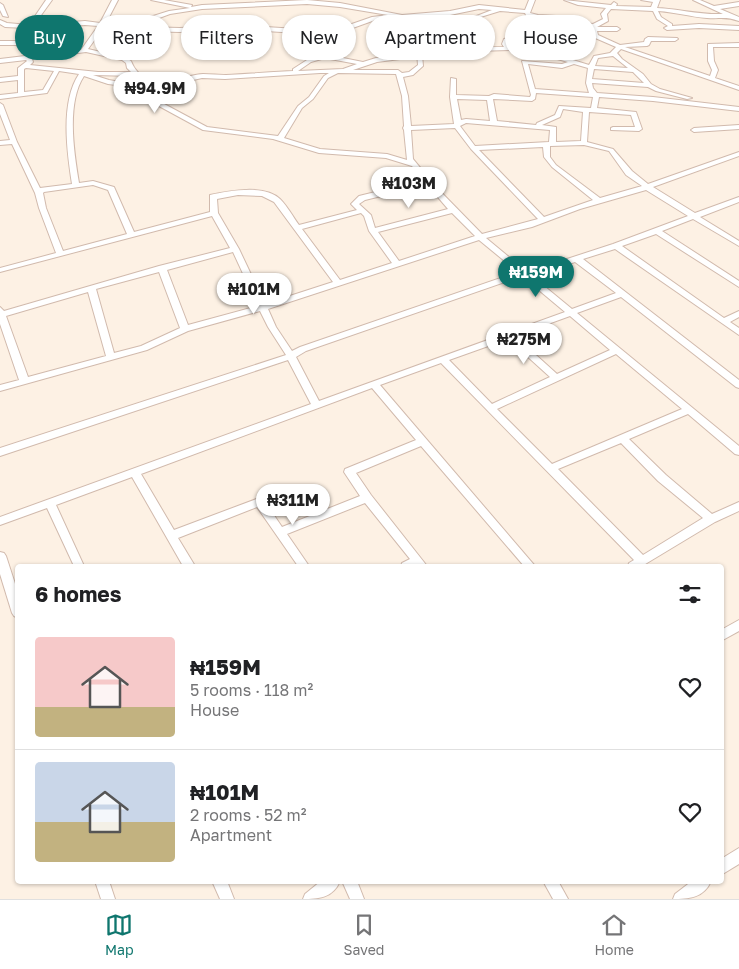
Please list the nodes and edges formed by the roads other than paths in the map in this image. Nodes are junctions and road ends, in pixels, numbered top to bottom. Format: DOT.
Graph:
graph roads {
  1 [pos="50,0"];
  2 [pos="114,0"];
  3 [pos="154,0"];
  4 [pos="532,0"];
  5 [pos="568,0"];
  6 [pos="616,0"];
  7 [pos="644,0"];
  8 [pos="657,0"];
  9 [pos="696,0"];
  10 [pos="306,1"];
  11 [pos="739,4"];
  12 [pos="0,7"];
  13 [pos="202,7"];
  14 [pos="613,7"];
  15 [pos="714,8"];
  16 [pos="499,9"];
  17 [pos="656,9"];
  18 [pos="528,13"];
  19 [pos="39,15"];
  20 [pos="107,15"];
  21 [pos="163,15"];
  22 [pos="397,15"];
  23 [pos="419,15"];
  24 [pos="484,15"];
  25 [pos="533,15"];
  26 [pos="6,16"];
  27 [pos="736,17"];
  28 [pos="0,22"];
  29 [pos="15,26"];
  30 [pos="717,27"];
  31 [pos="739,28"];
  32 [pos="596,29"];
  33 [pos="617,29"];
  34 [pos="171,30"];
  35 [pos="282,30"];
  36 [pos="596,30"];
  37 [pos="596,31"];
  38 [pos="94,36"];
  39 [pos="675,40"];
  40 [pos="0,43"];
  41 [pos="15,43"];
  42 [pos="722,44"];
  43 [pos="739,45"];
  44 [pos="84,50"];
  45 [pos="616,50"];
  46 [pos="15,59"];
  47 [pos="29,60"];
  48 [pos="312,60"];
  49 [pos="346,60"];
  50 [pos="386,60"];
  51 [pos="420,60"];
  52 [pos="566,60"];
  53 [pos="0,61"];
  54 [pos="573,62"];
  55 [pos="361,64"];
  56 [pos="26,66"];
  57 [pos="591,67"];
  58 [pos="57,70"];
  59 [pos="635,70"];
  60 [pos="340,72"];
  61 [pos="84,73"];
  62 [pos="285,73"];
  63 [pos="136,74"];
  64 [pos="396,74"];
  65 [pos="20,78"];
  66 [pos="712,78"];
  67 [pos="453,79"];
  68 [pos="0,80"];
  69 [pos="589,81"];
  70 [pos="156,82"];
  71 [pos="649,85"];
  72 [pos="134,86"];
  73 [pos="739,88"];
  74 [pos="720,89"];
  75 [pos="532,91"];
  76 [pos="739,93"];
  77 [pos="21,94"];
  78 [pos="142,95"];
  79 [pos="0,96"];
  80 [pos="596,96"];
  81 [pos="453,97"];
  82 [pos="490,98"];
  83 [pos="709,105"];
  84 [pos="1,108"];
  85 [pos="739,109"];
  86 [pos="590,110"];
  87 [pos="494,123"];
  88 [pos="458,124"];
  89 [pos="533,125"];
  90 [pos="739,127"];
  91 [pos="406,128"];
  92 [pos="613,129"];
  93 [pos="694,130"];
  94 [pos="280,139"];
  95 [pos="14,142"];
  96 [pos="0,143"];
  97 [pos="584,143"];
  98 [pos="549,144"];
  99 [pos="473,148"];
  100 [pos="739,154"];
  101 [pos="415,165"];
  102 [pos="423,174"];
  103 [pos="76,185"];
  104 [pos="647,187"];
  105 [pos="39,192"];
  106 [pos="599,201"];
  107 [pos="737,202"];
  108 [pos="453,210"];
  109 [pos="361,211"];
  110 [pos="214,214"];
  111 [pos="693,216"];
  112 [pos="543,220"];
  113 [pos="298,228"];
  114 [pos="373,231"];
  115 [pos="657,231"];
  116 [pos="131,234"];
  117 [pos="480,238"];
  118 [pos="739,244"];
  119 [pos="616,246"];
  120 [pos="235,249"];
  121 [pos="60,254"];
  122 [pos="576,259"];
  123 [pos="397,264"];
  124 [pos="162,268"];
  125 [pos="0,270"];
  126 [pos="525,274"];
  127 [pos="337,282"];
  128 [pos="739,285"];
  129 [pos="91,288"];
  130 [pos="621,294"];
  131 [pos="264,307"];
  132 [pos="1,312"];
  133 [pos="571,312"];
  134 [pos="739,314"];
  135 [pos="724,321"];
  136 [pos="185,330"];
  137 [pos="739,332"];
  138 [pos="510,335"];
  139 [pos="617,350"];
  140 [pos="291,356"];
  141 [pos="110,357"];
  142 [pos="442,359"];
  143 [pos="556,378"];
  144 [pos="25,382"];
  145 [pos="374,384"];
  146 [pos="739,386"];
  147 [pos="0,388"];
  148 [pos="316,405"];
  149 [pos="491,408"];
  150 [pos="689,410"];
  151 [pos="622,438"];
  152 [pos="421,442"];
  153 [pos="739,451"];
  154 [pos="0,452"];
  155 [pos="551,468"];
  156 [pos="134,471"];
  157 [pos="367,498"];
  158 [pos="50,502"];
  159 [pos="739,506"];
  160 [pos="711,519"];
  161 [pos="0,521"];
  162 [pos="281,532"];
  163 [pos="171,536"];
  164 [pos="0,556"];
  165 [pos="420,563"];
  166 [pos="78,564"];
  167 [pos="188,564"];
  168 [pos="303,564"];
  169 [pos="528,564"];
  170 [pos="638,564"];
  171 [pos="15,604"];
  172 [pos="739,625"];
  173 [pos="724,634"];
  174 [pos="739,855"];
  175 [pos="724,866"];
  176 [pos="103,884"];
  177 [pos="220,884"];
  178 [pos="329,884"];
  179 [pos="350,884"];
  180 [pos="552,884"];
  181 [pos="700,884"];
  182 [pos="108,899"];
  183 [pos="227,899"];
  184 [pos="310,899"];
  185 [pos="357,899"];
  186 [pos="561,899"];
  187 [pos="680,899"];
  1 -- 19 [label="street"];
  2 -- 20 [label="street"];
  3 -- 13 [label="street"];
  4 -- 18 [label="street"];
  5 -- 14 [label="street"];
  6 -- 14 [label="street"];
  7 -- 8 [label="street"];
  8 -- 17 [label="street"];
  9 -- 15 [label="street"];
  10 -- 13 [label="street"];
  10 -- 22 [label="street"];
  11 -- 15 [label="street"];
  12 -- 26 [label="street"];
  13 -- 21 [label="street"];
  14 -- 17 [label="street"];
  14 -- 32 [label="street"];
  15 -- 27 [label="street"];
  16 -- 18 [label="street"];
  16 -- 23 [label="street"];
  16 -- 24 [label="street"];
  17 -- 27 [label="street"];
  17 -- 30 [label="street"];
  18 -- 25 [label="street"];
  28 -- 29 [label="street"];
  30 -- 31 [label="street"];
  30 -- 42 [label="street"];
  33 -- 36 [label="street"];
  34 -- 35 [label="street"];
  37 -- 45 [label="street"];
  38 -- 44 [label="street"];
  39 -- 45 [label="street"];
  40 -- 41 [label="street"];
  42 -- 43 [label="street"];
  42 -- 66 [label="street"];
  44 -- 63 [label="street"];
  45 -- 57 [label="street"];
  45 -- 59 [label="street"];
  45 -- 66 [label="street"];
  46 -- 53 [label="street"];
  47 -- 56 [label="street"];
  48 -- 62 [label="street"];
  49 -- 55 [label="street"];
  50 -- 55 [label="street"];
  51 -- 64 [label="street"];
  52 -- 54 [label="street"];
  54 -- 57 [label="street"];
  54 -- 75 [label="street"];
  55 -- 60 [label="street"];
  55 -- 64 [label="street"];
  56 -- 58 [label="street"];
  56 -- 65 [label="street"];
  57 -- 59 [label="street"];
  57 -- 69 [label="street"];
  58 -- 61 [label="street"];
  58 -- 77 [label="street"];
  59 -- 71 [label="street"];
  60 -- 62 [label="street"];
  60 -- 64 [label="street"];
  60 -- 94 [label="street"];
  61 -- 63 [label="street"];
  61 -- 72 [label="street"];
  61 -- 103 [label="street"];
  62 -- 70 [label="street"];
  63 -- 70 [label="street"];
  64 -- 91 [label="street"];
  65 -- 68 [label="street"];
  65 -- 77 [label="street"];
  66 -- 73 [label="street"];
  67 -- 81 [label="street"];
  69 -- 71 [label="street"];
  69 -- 80 [label="street"];
  70 -- 72 [label="street"];
  70 -- 78 [label="street"];
  71 -- 83 [label="street"];
  72 -- 78 [label="street"];
  74 -- 76 [label="street"];
  75 -- 80 [label="street"];
  75 -- 82 [label="street"];
  77 -- 79 [label="street"];
  78 -- 94 [label="street"];
  80 -- 83 [label="street"];
  80 -- 86 [label="street"];
  81 -- 82 [label="street"];
  81 -- 88 [label="street"];
  82 -- 87 [label="street"];
  83 -- 85 [label="street"];
  84 -- 95 [label="street"];
  86 -- 89 [label="street"];
  86 -- 92 [label="street"];
  86 -- 97 [label="street"];
  87 -- 88 [label="street"];
  87 -- 89 [label="street"];
  88 -- 91 [label="street"];
  88 -- 99 [label="street"];
  89 -- 98 [label="street"];
  90 -- 93 [label="street"];
  91 -- 101 [label="street"];
  94 -- 101 [label="street"];
  95 -- 96 [label="street"];
  95 -- 105 [label="street"];
  97 -- 98 [label="street"];
  97 -- 104 [label="street"];
  98 -- 99 [label="street"];
  98 -- 106 [label="street"];
  99 -- 112 [label="street"];
  100 -- 104 [label="street"];
  101 -- 102 [label="street"];
  102 -- 108 [label="street"];
  102 -- 109 [label="street"];
  103 -- 105 [label="street"];
  103 -- 116 [label="street"];
  104 -- 106 [label="street"];
  104 -- 111 [label="street"];
  105 -- 121 [label="street"];
  106 -- 112 [label="street"];
  107 -- 111 [label="street"];
  108 -- 114 [label="street"];
  108 -- 117 [label="street"];
  109 -- 113 [label="street"];
  109 -- 114 [label="street"];
  110 -- 113 [label="street"];
  110 -- 116 [label="street"];
  110 -- 120 [label="street"];
  111 -- 115 [label="street"];
  111 -- 118 [label="street"];
  112 -- 117 [label="street"];
  113 -- 127 [label="street"];
  114 -- 123 [label="street"];
  115 -- 119 [label="street"];
  115 -- 128 [label="street"];
  116 -- 121 [label="street"];
  117 -- 123 [label="street"];
  117 -- 126 [label="street"];
  119 -- 122 [label="street"];
  119 -- 135 [label="street"];
  120 -- 124 [label="street"];
  120 -- 131 [label="street"];
  121 -- 125 [label="street"];
  122 -- 126 [label="street"];
  122 -- 130 [label="street"];
  123 -- 127 [label="street"];
  124 -- 129 [label="street"];
  124 -- 136 [label="street"];
  126 -- 133 [label="street"];
  126 -- 140 [label="street"];
  127 -- 131 [label="street"];
  129 -- 132 [label="street"];
  129 -- 141 [label="street"];
  130 -- 133 [label="street"];
  130 -- 146 [label="street"];
  131 -- 136 [label="street"];
  131 -- 140 [label="street"];
  132 -- 144 [label="street"];
  133 -- 138 [label="street"];
  133 -- 139 [label="street"];
  134 -- 135 [label="street"];
  135 -- 137 [label="street"];
  136 -- 141 [label="street"];
  138 -- 142 [label="street"];
  138 -- 143 [label="street"];
  139 -- 143 [label="street"];
  139 -- 150 [label="street"];
  140 -- 148 [label="street"];
  140 -- 154 [label="street"];
  141 -- 144 [label="street"];
  142 -- 145 [label="street"];
  142 -- 149 [label="street"];
  143 -- 149 [label="street"];
  144 -- 147 [label="street"];
  145 -- 148 [label="street"];
  145 -- 152 [label="street"];
  148 -- 156 [label="street"];
  149 -- 155 [label="street"];
  150 -- 151 [label="street"];
  150 -- 153 [label="street"];
  151 -- 155 [label="street"];
  151 -- 160 [label="street"];
  152 -- 157 [label="street"];
  152 -- 169 [label="street"];
  155 -- 170 [label="street"];
  156 -- 158 [label="street"];
  156 -- 163 [label="street"];
  157 -- 162 [label="street"];
  157 -- 165 [label="street"];
  158 -- 161 [label="street"];
  158 -- 166 [label="street"];
  159 -- 160 [label="street"];
  160 -- 170 [label="street"];
  162 -- 163 [label="street"];
  162 -- 168 [label="street"];
  163 -- 167 [label="street"];
  164 -- 171 [label="street"];
  172 -- 173 [label="street"];
  174 -- 175 [label="street"];
  176 -- 182 [label="street"];
  177 -- 183 [label="street"];
  178 -- 184 [label="street"];
  179 -- 185 [label="street"];
  180 -- 186 [label="street"];
  181 -- 187 [label="street"];
}
